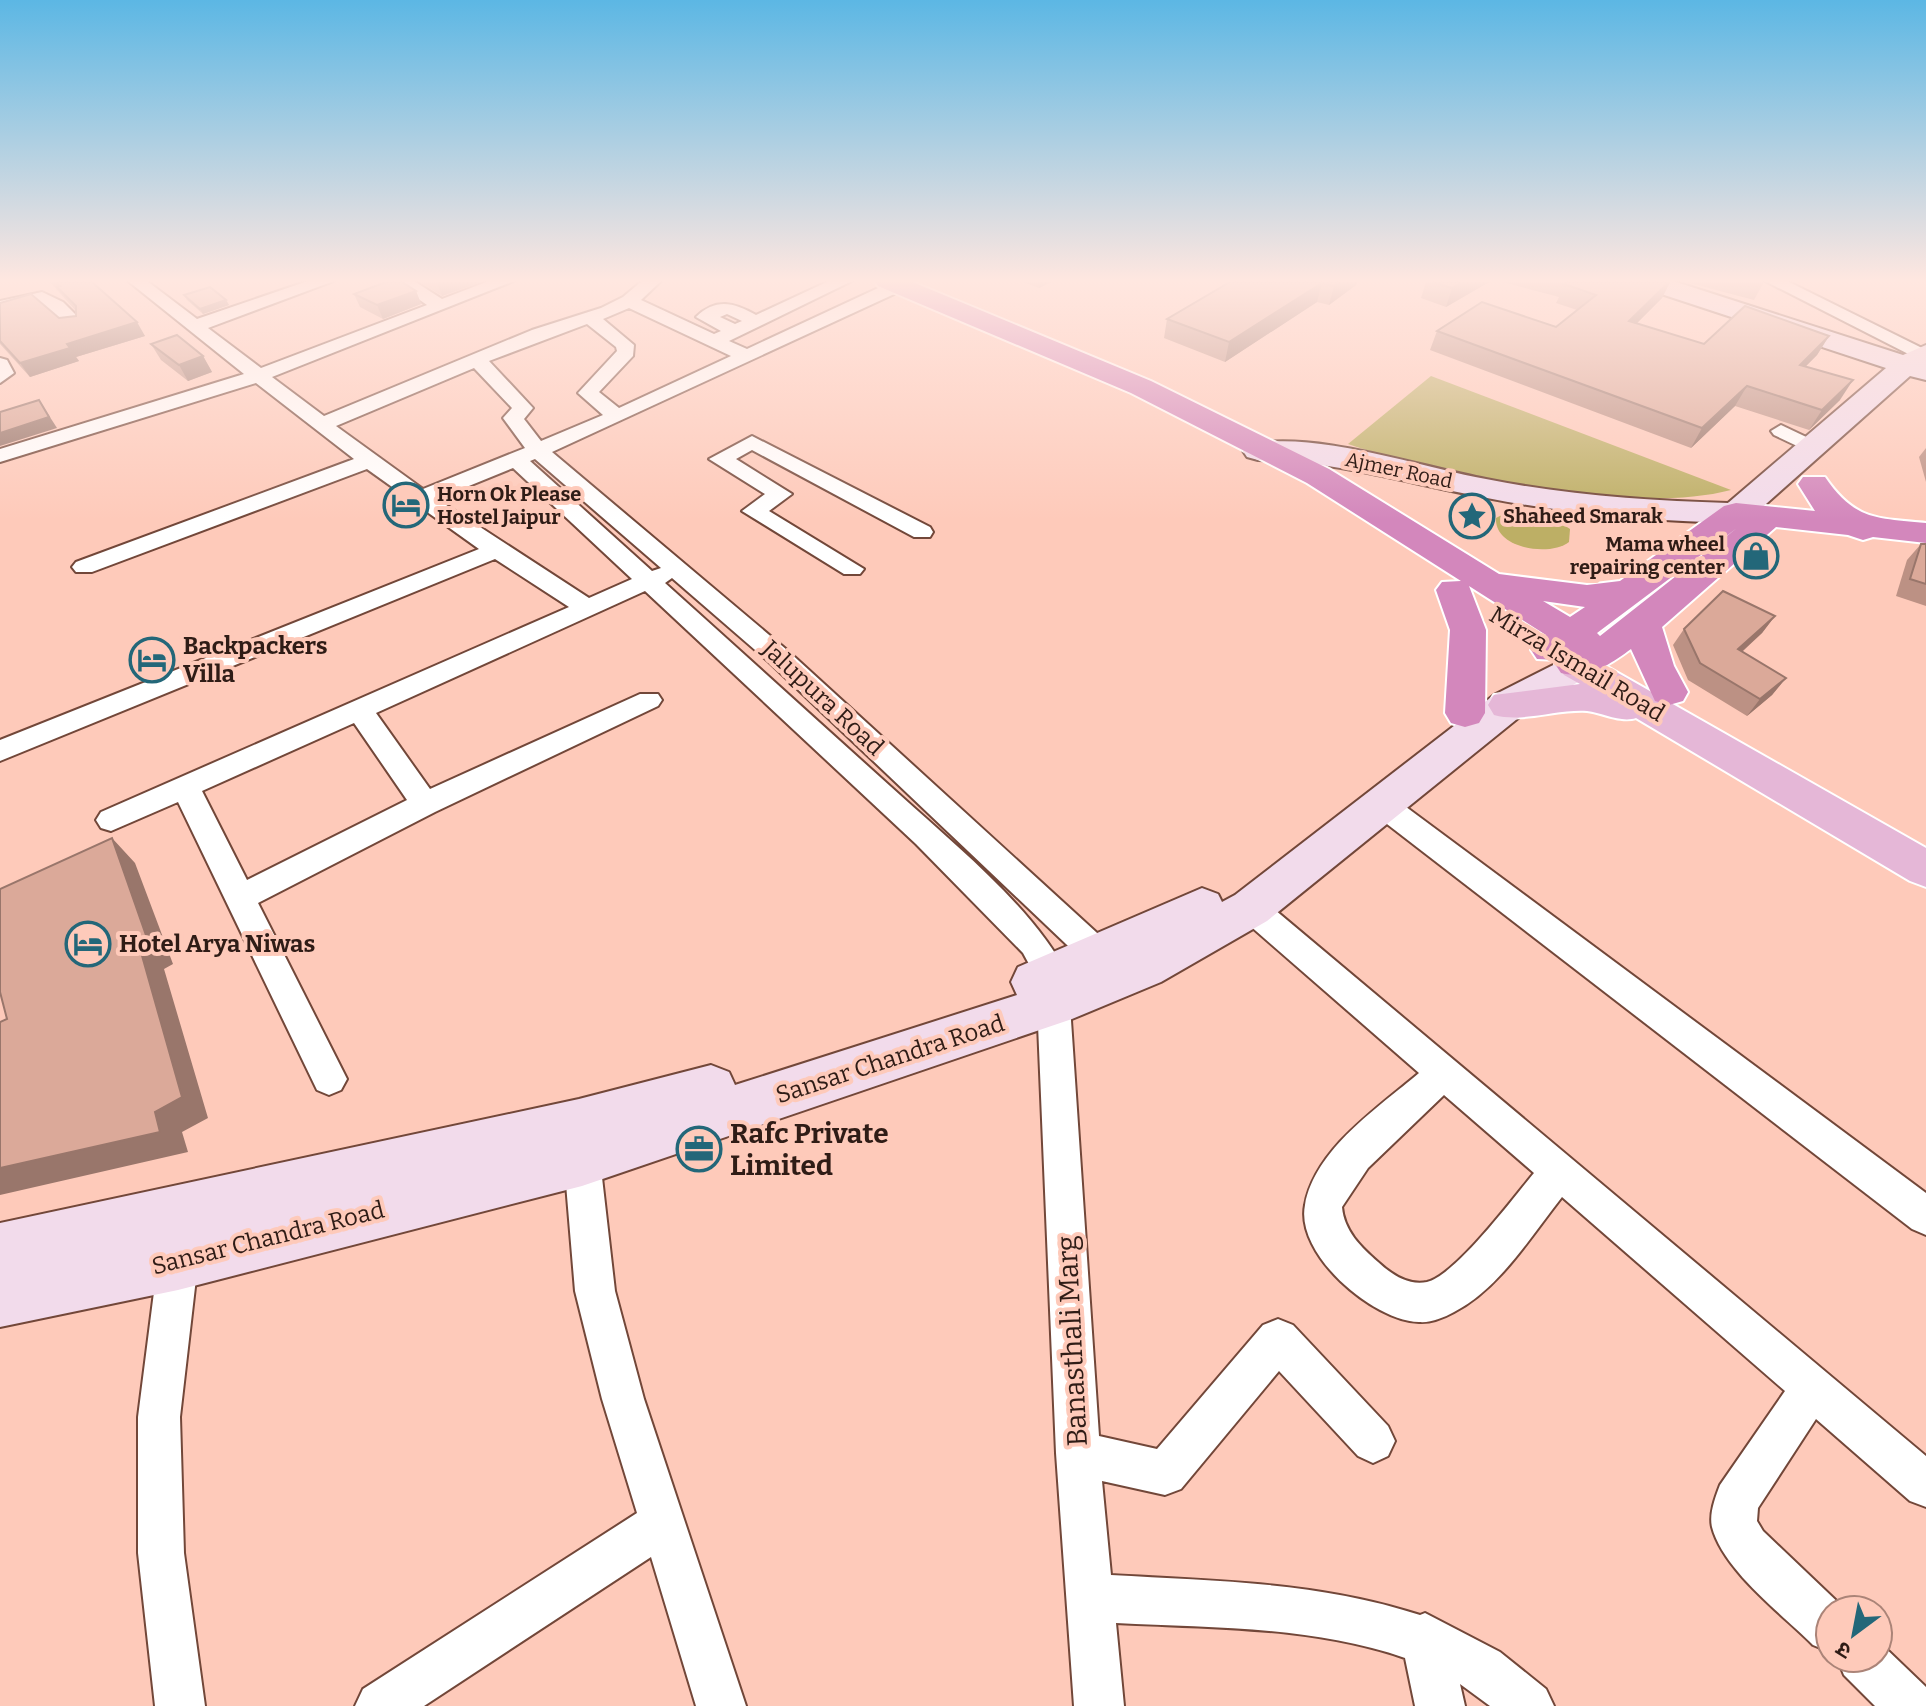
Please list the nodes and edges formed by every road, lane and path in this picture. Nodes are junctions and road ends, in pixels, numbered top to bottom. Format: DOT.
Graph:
graph roads {
  1 [pos="238,361"];
  2 [pos="297,361"];
  3 [pos="472,361"];
  4 [pos="478,361"];
  5 [pos="618,361"];
  6 [pos="736,361"];
  7 [pos="751,361"];
  8 [pos="1078,361"];
  9 [pos="0,364"];
  10 [pos="1919,366"];
  11 [pos="257,376"];
  12 [pos="0,377"];
  13 [pos="617,416"];
  14 [pos="321,425"];
  15 [pos="1781,431"];
  16 [pos="1257,447"];
  17 [pos="1814,448"];
  18 [pos="0,456"];
  19 [pos="528,456"];
  20 [pos="369,461"];
  21 [pos="1814,484"];
  22 [pos="420,498"];
  23 [pos="1748,520"];
  24 [pos="1854,526"];
  25 [pos="922,532"];
  26 [pos="1926,533"];
  27 [pos="1890,544"];
  28 [pos="1926,547"];
  29 [pos="497,550"];
  30 [pos="84,567"];
  31 [pos="852,569"];
  32 [pos="675,570"];
  33 [pos="646,582"];
  34 [pos="1467,584"];
  35 [pos="1636,606"];
  36 [pos="588,608"];
  37 [pos="1575,651"];
  38 [pos="1669,692"];
  39 [pos="649,700"];
  40 [pos="1486,709"];
  41 [pos="360,711"];
  42 [pos="1697,735"];
  43 [pos="0,751"];
  44 [pos="185,786"];
  45 [pos="425,804"];
  46 [pos="1384,806"];
  47 [pos="111,820"];
  48 [pos="1926,841"];
  49 [pos="1926,869"];
  50 [pos="240,898"];
  51 [pos="1251,908"];
  52 [pos="1080,978"];
  53 [pos="1444,1073"];
  54 [pos="329,1079"];
  55 [pos="582,1160"];
  56 [pos="1560,1171"];
  57 [pos="1926,1216"];
  58 [pos="0,1252"];
  59 [pos="178,1261"];
  60 [pos="0,1298"];
  61 [pos="1812,1388"];
  62 [pos="1373,1441"];
  63 [pos="1078,1453"];
  64 [pos="1926,1485"];
  65 [pos="664,1522"];
  66 [pos="1092,1598"];
  67 [pos="1814,1612"];
  68 [pos="1425,1637"];
  69 [pos="1877,1674"];
  70 [pos="180,1706"];
  71 [pos="380,1706"];
  72 [pos="721,1706"];
  73 [pos="1099,1706"];
  74 [pos="1440,1706"];
  75 [pos="1529,1706"];
  76 [pos="1910,1706"];
  1 -- 11 [label="street"];
  2 -- 11 [label="street"];
  3 -- 14 [label="street"];
  4 -- 19 [label="street"];
  5 -- 13 [label="street"];
  6 -- 13 [label="street"];
  7 -- 19 [label="street"];
  8 -- 16 [label="highway, Mirza Ismail Road"];
  9 -- 12 [label="street"];
  10 -- 17 [label="street"];
  10 -- 21 [label="street"];
  11 -- 14 [label="street"];
  11 -- 18 [label="street"];
  13 -- 19 [label="street"];
  14 -- 20 [label="street"];
  15 -- 17 [label="street"];
  16 -- 23 [label="street, Ajmer Road"];
  16 -- 34 [label="highway, Mirza Ismail Road"];
  17 -- 23 [label="street"];
  19 -- 22 [label="street"];
  19 -- 32 [label="street, Jalupura Road"];
  19 -- 33 [label="street, Jalupura Road"];
  20 -- 22 [label="street"];
  20 -- 30 [label="street"];
  21 -- 23 [label="street"];
  21 -- 24 [label="highway"];
  22 -- 29 [label="street"];
  23 -- 24 [label="highway"];
  23 -- 27 [label="highway"];
  23 -- 35 [label="highway"];
  24 -- 26 [label="highway"];
  24 -- 27 [label="highway"];
  25 -- 31 [label="street"];
  27 -- 28 [label="highway"];
  29 -- 36 [label="street"];
  29 -- 43 [label="street"];
  32 -- 33 [label="street"];
  32 -- 52 [label="street, Jalupura Road"];
  33 -- 36 [label="street"];
  33 -- 52 [label="street, Jalupura Road"];
  34 -- 35 [label="highway"];
  34 -- 37 [label="highway, Mirza Ismail Road"];
  34 -- 40 [label="highway"];
  35 -- 37 [label="highway"];
  35 -- 38 [label="highway"];
  36 -- 41 [label="street"];
  37 -- 38 [label="main road, Mirza Ismail Road"];
  37 -- 40 [label="street, Sansar Chandra Road"];
  37 -- 42 [label="main road, Mirza Ismail Road"];
  38 -- 48 [label="main road, Mirza Ismail Road"];
  39 -- 45 [label="street"];
  40 -- 42 [label="main road"];
  40 -- 46 [label="street, Sansar Chandra Road"];
  40 -- 52 [label="street, Sansar Chandra Road"];
  41 -- 44 [label="street"];
  41 -- 45 [label="street"];
  42 -- 49 [label="main road, Mirza Ismail Road"];
  44 -- 47 [label="street"];
  44 -- 50 [label="street"];
  45 -- 50 [label="street"];
  46 -- 51 [label="street, Sansar Chandra Road"];
  46 -- 57 [label="street"];
  50 -- 54 [label="street"];
  51 -- 52 [label="street, Sansar Chandra Road"];
  51 -- 53 [label="street"];
  52 -- 55 [label="street, Sansar Chandra Road"];
  52 -- 58 [label="street, Sansar Chandra Road"];
  52 -- 63 [label="street, Banasthali Marg"];
  53 -- 56 [label="street"];
  53 -- 56 [label="street"];
  55 -- 59 [label="street, Sansar Chandra Road"];
  55 -- 65 [label="street"];
  56 -- 61 [label="street"];
  59 -- 60 [label="street, Sansar Chandra Road"];
  59 -- 70 [label="street"];
  61 -- 64 [label="street"];
  61 -- 67 [label="street"];
  62 -- 63 [label="street"];
  63 -- 66 [label="street, Banasthali Marg"];
  65 -- 71 [label="street"];
  65 -- 72 [label="street"];
  66 -- 68 [label="street"];
  66 -- 73 [label="street, Banasthali Marg"];
  68 -- 74 [label="street"];
  68 -- 75 [label="street"];
  69 -- 76 [label="street"];
}
